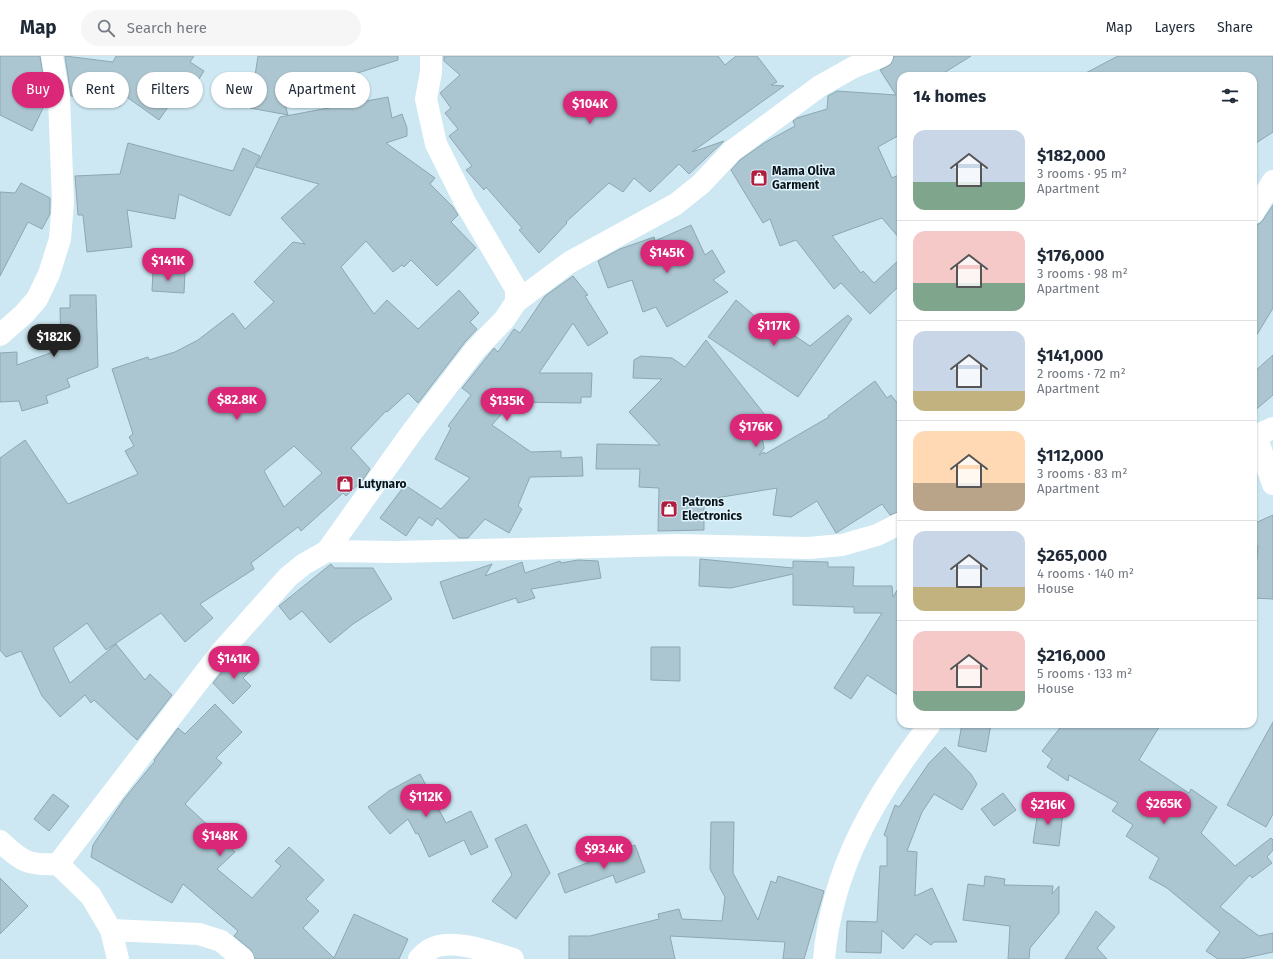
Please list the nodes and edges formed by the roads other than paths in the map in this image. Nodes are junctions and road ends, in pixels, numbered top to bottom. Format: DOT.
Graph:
graph roads {
  1 [pos="52,56"];
  2 [pos="431,56"];
  3 [pos="882,56"];
  4 [pos="1273,181"];
  5 [pos="1257,207"];
  6 [pos="516,302"];
  7 [pos="0,335"];
  8 [pos="1261,434"];
  9 [pos="1273,484"];
  10 [pos="897,525"];
  11 [pos="327,551"];
  12 [pos="927,728"];
  13 [pos="0,841"];
  14 [pos="58,864"];
  15 [pos="111,930"];
  16 [pos="118,959"];
  17 [pos="244,959"];
  18 [pos="419,959"];
  19 [pos="513,959"];
  20 [pos="824,959"];
  1 -- 7 [label="street"];
  2 -- 6 [label="street"];
  3 -- 6 [label="street"];
  4 -- 5 [label="street"];
  6 -- 11 [label="street"];
  8 -- 9 [label="street"];
  10 -- 11 [label="street"];
  11 -- 14 [label="street"];
  12 -- 20 [label="street"];
  13 -- 14 [label="street"];
  14 -- 15 [label="street"];
  15 -- 16 [label="street"];
  15 -- 17 [label="street"];
  18 -- 19 [label="street"];
}
